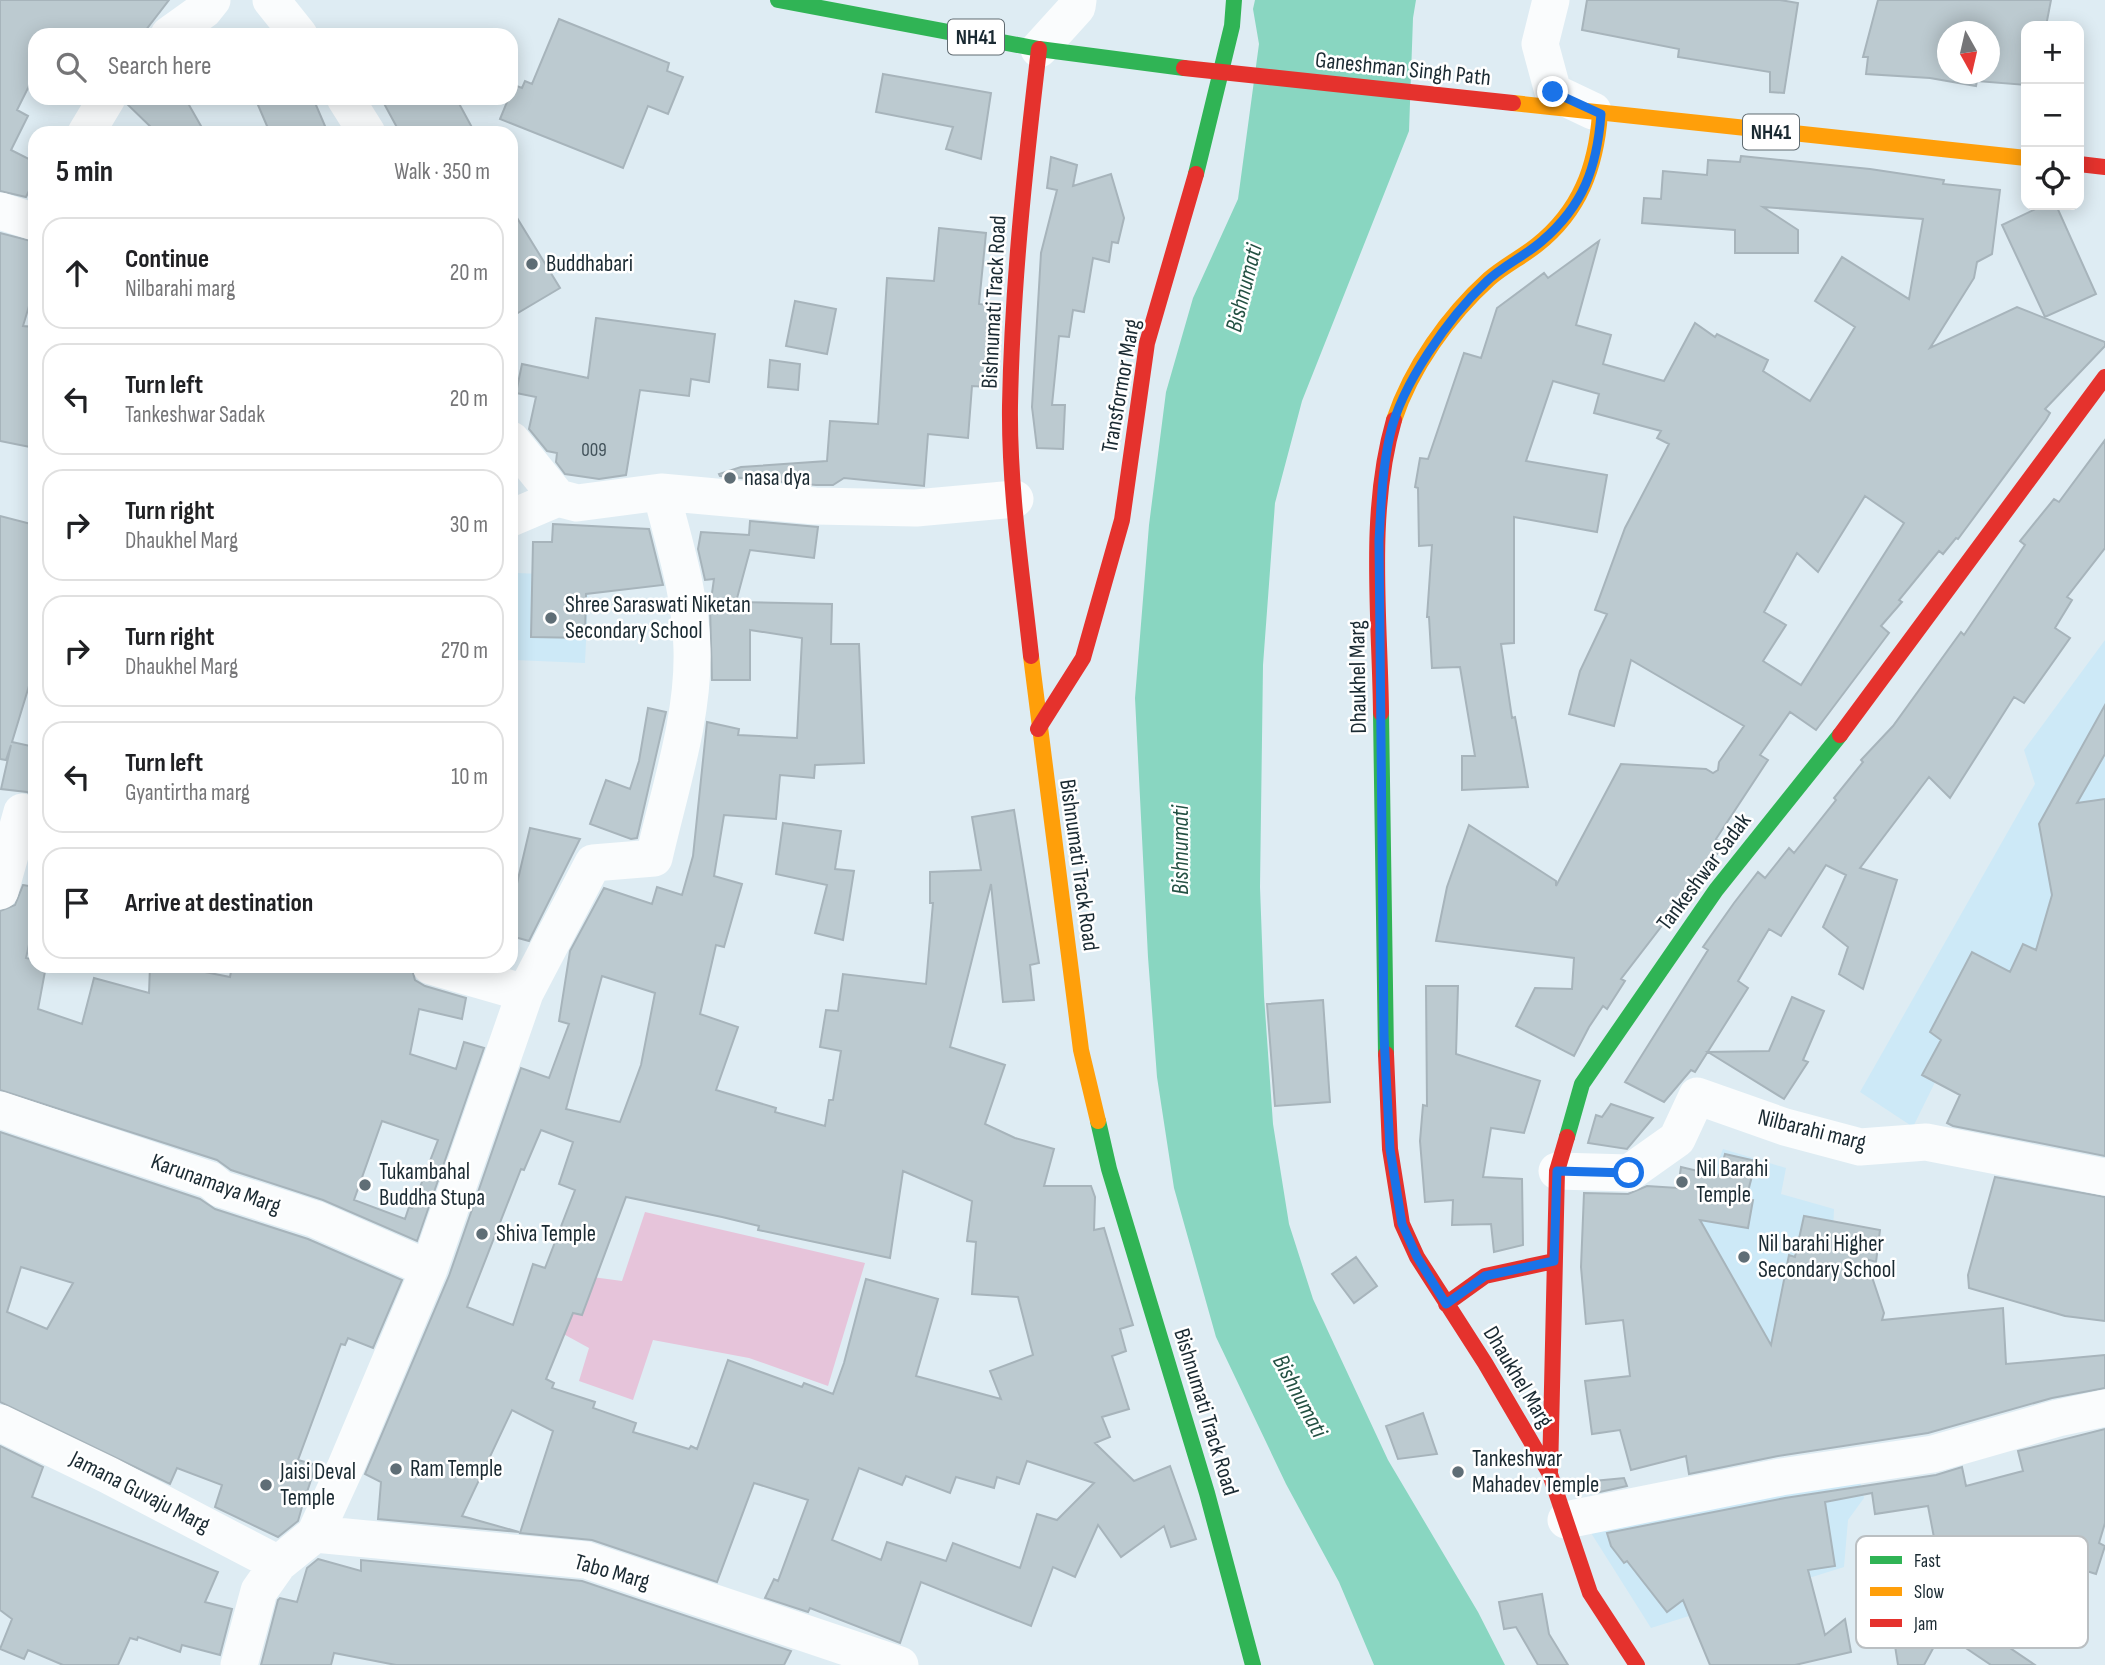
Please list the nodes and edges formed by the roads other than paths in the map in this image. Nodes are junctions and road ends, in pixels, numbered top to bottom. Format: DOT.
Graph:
graph roads {
  1 [pos="212,0"];
  2 [pos="271,0"];
  3 [pos="778,0"];
  4 [pos="1078,0"];
  5 [pos="1234,0"];
  6 [pos="1551,0"];
  7 [pos="179,28"];
  8 [pos="293,28"];
  9 [pos="1039,49"];
  10 [pos="103,105"];
  11 [pos="349,105"];
  12 [pos="1601,114"];
  13 [pos="90,126"];
  14 [pos="363,126"];
  15 [pos="2021,157"];
  16 [pos="2084,165"];
  17 [pos="2105,167"];
  18 [pos="0,211"];
  19 [pos="28,220"];
  20 [pos="2105,377"];
  21 [pos="518,449"];
  22 [pos="661,492"];
  23 [pos="558,498"];
  24 [pos="1015,499"];
  25 [pos="518,516"];
  26 [pos="1038,729"];
  27 [pos="19,809"];
  28 [pos="14,879"];
  29 [pos="456,973"];
  30 [pos="526,993"];
  31 [pos="0,1110"];
  32 [pos="1557,1171"];
  33 [pos="2105,1177"];
  34 [pos="1554,1261"];
  35 [pos="429,1269"];
  36 [pos="1446,1304"];
  37 [pos="2105,1408"];
  38 [pos="0,1423"];
  39 [pos="1550,1474"];
  40 [pos="1566,1520"];
  41 [pos="315,1534"];
  42 [pos="278,1564"];
  43 [pos="897,1664"];
  44 [pos="239,1665"];
  45 [pos="1253,1665"];
  46 [pos="1637,1665"];
  1 -- 7 [label="street"];
  2 -- 8 [label="street"];
  3 -- 9 [label="main road, Ganeshman Singh Path / NH41"];
  4 -- 9 [label="street"];
  5 -- 26 [label="main road, Transformor Marg"];
  6 -- 12 [label="street"];
  9 -- 12 [label="main road, Ganeshman Singh Path / NH41"];
  9 -- 24 [label="main road, Bishnumati Track Road"];
  10 -- 13 [label="street"];
  11 -- 14 [label="street"];
  12 -- 15 [label="main road, Ganeshman Singh Path / NH41"];
  12 -- 36 [label="main road, Dhaukhel Marg"];
  16 -- 17 [label="main road"];
  18 -- 19 [label="street"];
  20 -- 32 [label="main road, Tankeshwar Sadak"];
  21 -- 23 [label="street"];
  22 -- 23 [label="street"];
  22 -- 24 [label="street"];
  22 -- 30 [label="street"];
  23 -- 25 [label="street"];
  24 -- 26 [label="main road, Bishnumati Track Road"];
  26 -- 45 [label="main road, Bishnumati Track Road"];
  27 -- 28 [label="street"];
  29 -- 30 [label="street"];
  30 -- 35 [label="street"];
  31 -- 35 [label="street, Karunamaya Marg"];
  32 -- 33 [label="street, Nilbarahi marg"];
  32 -- 34 [label="main road, Tankeshwar Sadak"];
  34 -- 36 [label="main road"];
  34 -- 39 [label="main road, Tankeshwar Sadak"];
  35 -- 41 [label="street"];
  36 -- 39 [label="main road, Dhaukhel Marg"];
  37 -- 40 [label="street"];
  38 -- 42 [label="street, Jamana Guvaju Marg"];
  39 -- 40 [label="main road"];
  40 -- 46 [label="main road"];
  41 -- 42 [label="street"];
  41 -- 43 [label="street, Tabo Marg"];
  42 -- 44 [label="street"];
}
